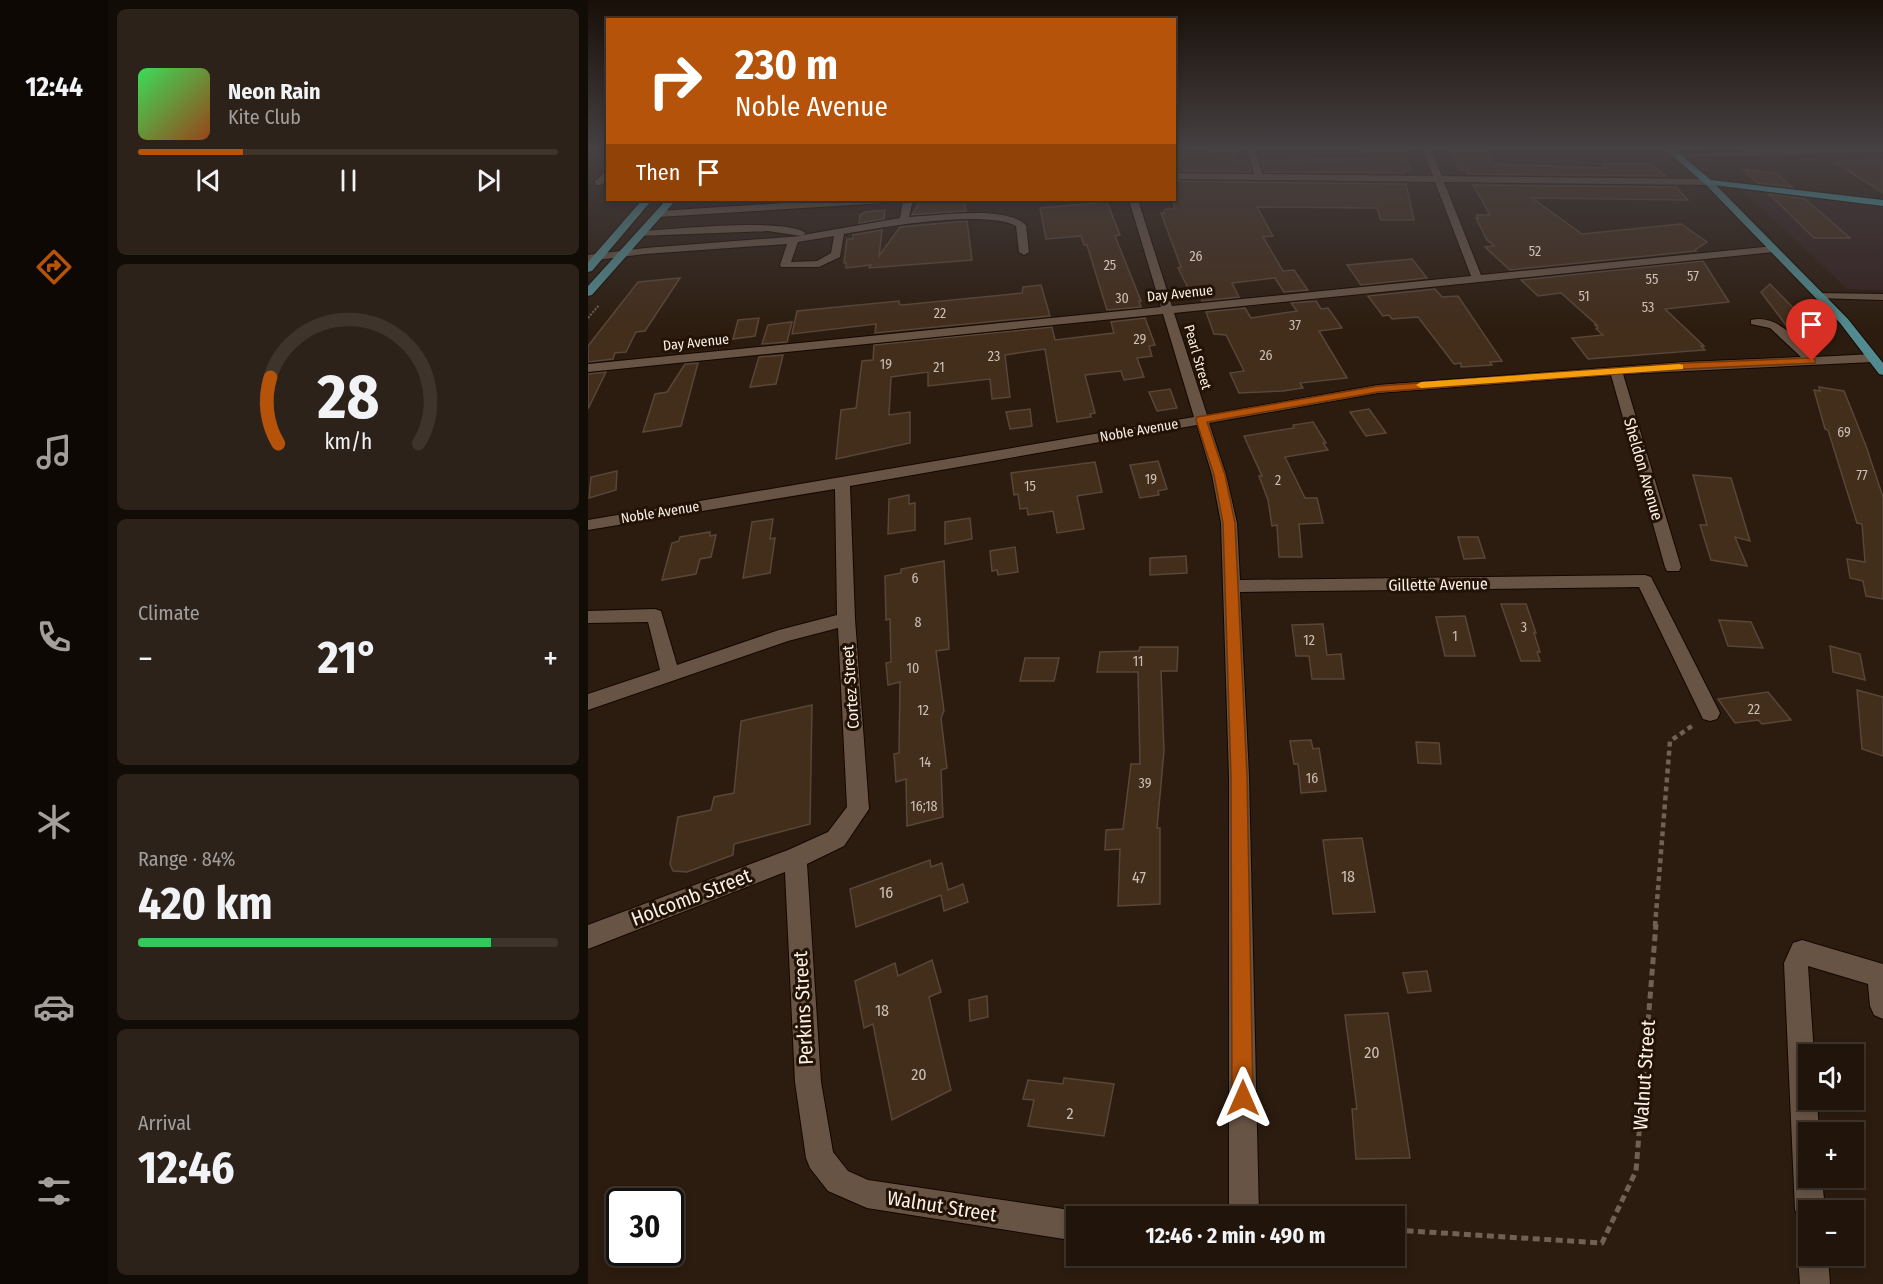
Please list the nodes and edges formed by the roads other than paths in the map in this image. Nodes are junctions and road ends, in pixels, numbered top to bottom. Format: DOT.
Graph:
graph roads {
  1 [pos="638,210"];
  2 [pos="649,210"];
  3 [pos="680,210"];
  4 [pos="906,210"];
  5 [pos="1136,210"];
  6 [pos="1451,210"];
  7 [pos="1736,210"];
  8 [pos="661,211"];
  9 [pos="904,220"];
  10 [pos="840,230"];
  11 [pos="640,234"];
  12 [pos="809,235"];
  13 [pos="789,241"];
  14 [pos="1774,249"];
  15 [pos="1024,252"];
  16 [pos="621,254"];
  17 [pos="593,257"];
  18 [pos="588,269"];
  19 [pos="1478,278"];
  20 [pos="588,293"];
  21 [pos="1819,296"];
  22 [pos="1883,297"];
  23 [pos="1168,309"];
  24 [pos="1755,322"];
  25 [pos="1873,358"];
  26 [pos="1812,361"];
  27 [pos="588,368"];
  28 [pos="1616,371"];
  29 [pos="1883,371"];
  30 [pos="1201,420"];
  31 [pos="842,483"];
  32 [pos="588,525"];
  33 [pos="1673,567"];
  34 [pos="1231,586"];
  35 [pos="588,617"];
  36 [pos="846,619"];
  37 [pos="670,674"];
  38 [pos="588,702"];
  39 [pos="1710,713"];
  40 [pos="795,858"];
  41 [pos="588,937"];
  42 [pos="1881,975"];
  43 [pos="1883,1006"];
  44 [pos="820,1158"];
  45 [pos="1809,1200"];
  46 [pos="1244,1206"];
  47 [pos="1066,1224"];
  48 [pos="1814,1266"];
  49 [pos="1815,1284"];
  1 -- 17 [label="main road"];
  2 -- 8 [label="main road"];
  3 -- 8 [label="street"];
  4 -- 9 [label="street"];
  5 -- 23 [label="street, Pearl Street"];
  6 -- 19 [label="street"];
  7 -- 14 [label="main road"];
  8 -- 11 [label="main road"];
  9 -- 10 [label="street"];
  9 -- 15 [label="street"];
  10 -- 12 [label="street"];
  10 -- 13 [label="street"];
  11 -- 12 [label="street"];
  11 -- 16 [label="main road"];
  12 -- 13 [label="street"];
  13 -- 16 [label="street"];
  14 -- 19 [label="street, Day Avenue"];
  14 -- 21 [label="main road"];
  16 -- 17 [label="street"];
  16 -- 20 [label="main road"];
  17 -- 18 [label="main road"];
  19 -- 23 [label="street, Day Avenue"];
  21 -- 22 [label="street"];
  21 -- 25 [label="main road"];
  23 -- 27 [label="street, Day Avenue"];
  23 -- 30 [label="street, Pearl Street"];
  24 -- 26 [label="street"];
  25 -- 26 [label="street, Noble Avenue"];
  25 -- 29 [label="main road"];
  26 -- 28 [label="street, Noble Avenue"];
  28 -- 30 [label="street, Noble Avenue"];
  28 -- 33 [label="street, Sheldon Avenue"];
  30 -- 31 [label="street, Noble Avenue"];
  30 -- 34 [label="street, Pearl Street"];
  31 -- 32 [label="street, Noble Avenue"];
  31 -- 36 [label="street, Cortez Street"];
  34 -- 39 [label="street, Gillette Avenue"];
  34 -- 46 [label="street, Pearl Street"];
  35 -- 37 [label="street"];
  36 -- 37 [label="street"];
  36 -- 40 [label="street, Cortez Street"];
  37 -- 38 [label="street"];
  40 -- 41 [label="street, Holcomb Street"];
  40 -- 44 [label="street, Perkins Street"];
  42 -- 43 [label="street"];
  42 -- 45 [label="street"];
  44 -- 47 [label="street, Walnut Street"];
  48 -- 49 [label="street"];
}
